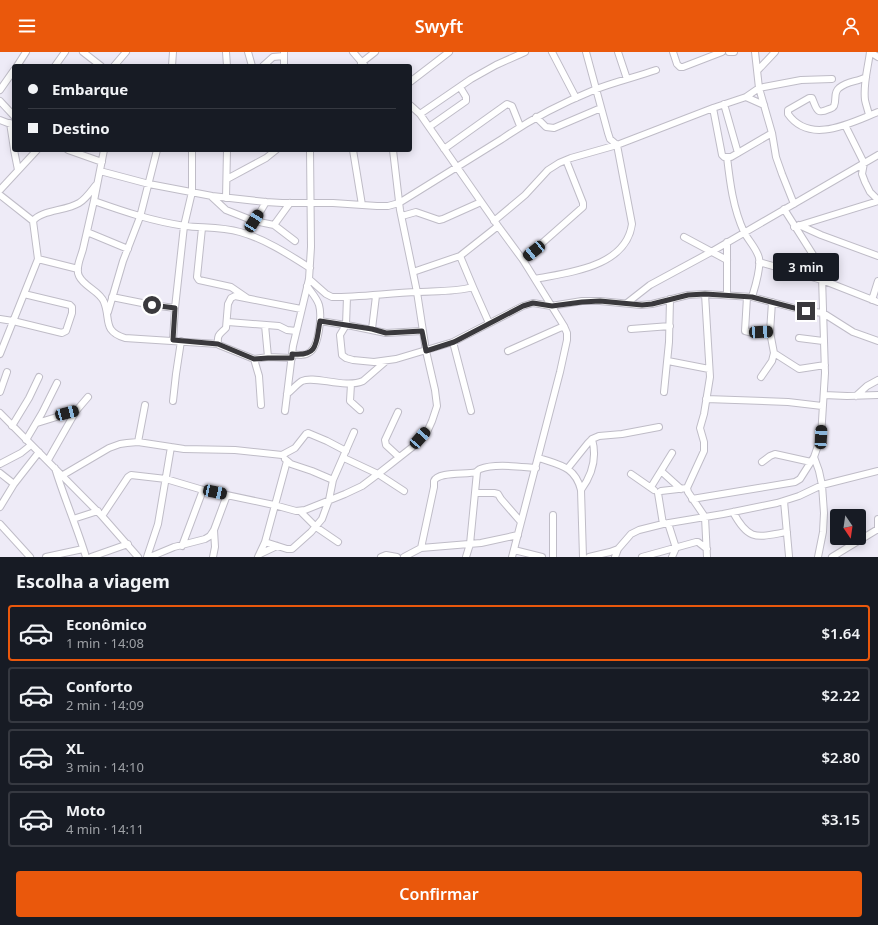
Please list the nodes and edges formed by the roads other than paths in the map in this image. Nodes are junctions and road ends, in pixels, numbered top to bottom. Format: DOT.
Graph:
graph roads {
  1 [pos="26,52"];
  2 [pos="65,52"];
  3 [pos="83,52"];
  4 [pos="125,52"];
  5 [pos="173,52"];
  6 [pos="226,52"];
  7 [pos="248,52"];
  8 [pos="353,52"];
  9 [pos="375,52"];
  10 [pos="449,52"];
  11 [pos="525,52"];
  12 [pos="552,52"];
  13 [pos="586,52"];
  14 [pos="618,52"];
  15 [pos="673,52"];
  16 [pos="722,52"];
  17 [pos="729,52"];
  18 [pos="734,52"];
  19 [pos="755,52"];
  20 [pos="775,52"];
  21 [pos="870,52"];
  22 [pos="284,54"];
  23 [pos="878,57"];
  24 [pos="18,64"];
  25 [pos="56,64"];
  26 [pos="98,64"];
  27 [pos="116,64"];
  28 [pos="172,64"];
  29 [pos="227,64"];
  30 [pos="251,64"];
  31 [pos="265,64"];
  32 [pos="363,64"];
  33 [pos="656,70"];
  34 [pos="758,70"];
  35 [pos="12,73"];
  36 [pos="866,77"];
  37 [pos="832,79"];
  38 [pos="412,80"];
  39 [pos="627,80"];
  40 [pos="460,87"];
  41 [pos="759,88"];
  42 [pos="596,89"];
  43 [pos="0,90"];
  44 [pos="746,96"];
  45 [pos="576,98"];
  46 [pos="0,101"];
  47 [pos="724,104"];
  48 [pos="764,105"];
  49 [pos="412,107"];
  50 [pos="601,108"];
  51 [pos="713,108"];
  52 [pos="878,112"];
  53 [pos="12,114"];
  54 [pos="420,114"];
  55 [pos="869,115"];
  56 [pos="536,117"];
  57 [pos="0,120"];
  58 [pos="12,125"];
  59 [pos="845,125"];
  60 [pos="429,126"];
  61 [pos="520,126"];
  62 [pos="772,133"];
  63 [pos="617,145"];
  64 [pos="444,149"];
  65 [pos="14,152"];
  66 [pos="34,152"];
  67 [pos="74,152"];
  68 [pos="104,152"];
  69 [pos="157,152"];
  70 [pos="192,152"];
  71 [pos="227,152"];
  72 [pos="273,152"];
  73 [pos="310,152"];
  74 [pos="353,152"];
  75 [pos="393,152"];
  76 [pos="738,153"];
  77 [pos="878,155"];
  78 [pos="727,157"];
  79 [pos="566,160"];
  80 [pos="102,162"];
  81 [pos="864,163"];
  82 [pos="457,167"];
  83 [pos="18,170"];
  84 [pos="100,171"];
  85 [pos="227,179"];
  86 [pos="97,184"];
  87 [pos="149,184"];
  88 [pos="0,190"];
  89 [pos="192,192"];
  90 [pos="0,195"];
  91 [pos="212,196"];
  92 [pos="226,198"];
  93 [pos="94,201"];
  94 [pos="878,201"];
  95 [pos="266,202"];
  96 [pos="480,202"];
  97 [pos="290,203"];
  98 [pos="310,203"];
  99 [pos="399,203"];
  100 [pos="794,204"];
  101 [pos="362,205"];
  102 [pos="784,208"];
  103 [pos="402,216"];
  104 [pos="140,217"];
  105 [pos="33,221"];
  106 [pos="254,221"];
  107 [pos="496,224"];
  108 [pos="274,225"];
  109 [pos="184,226"];
  110 [pos="796,226"];
  111 [pos="202,228"];
  112 [pos="87,232"];
  113 [pos="744,232"];
  114 [pos="247,234"];
  115 [pos="684,237"];
  116 [pos="296,241"];
  117 [pos="727,242"];
  118 [pos="128,249"];
  119 [pos="711,252"];
  120 [pos="460,256"];
  121 [pos="878,256"];
  122 [pos="38,259"];
  123 [pos="523,260"];
  124 [pos="727,260"];
  125 [pos="759,262"];
  126 [pos="310,268"];
  127 [pos="78,269"];
  128 [pos="413,272"];
  129 [pos="309,279"];
  130 [pos="535,279"];
  131 [pos="822,280"];
  132 [pos="878,281"];
  133 [pos="307,286"];
  134 [pos="473,287"];
  135 [pos="417,292"];
  136 [pos="24,294"];
  137 [pos="705,294"];
  138 [pos="727,295"];
  139 [pos="376,296"];
  140 [pos="112,297"];
  141 [pos="347,297"];
  142 [pos="750,297"];
  143 [pos="248,299"];
  144 [pos="670,299"];
  145 [pos="875,301"];
  146 [pos="772,302"];
  147 [pos="627,303"];
  148 [pos="552,306"];
  149 [pos="175,308"];
  150 [pos="301,309"];
  151 [pos="823,313"];
  152 [pos="107,316"];
  153 [pos="0,319"];
  154 [pos="13,321"];
  155 [pos="320,321"];
  156 [pos="228,322"];
  157 [pos="489,323"];
  158 [pos="265,325"];
  159 [pos="346,325"];
  160 [pos="564,326"];
  161 [pos="670,326"];
  162 [pos="372,329"];
  163 [pos="631,329"];
  164 [pos="422,331"];
  165 [pos="296,332"];
  166 [pos="770,332"];
  167 [pos="799,338"];
  168 [pos="173,340"];
  169 [pos="181,341"];
  170 [pos="823,341"];
  171 [pos="878,341"];
  172 [pos="454,342"];
  173 [pos="218,344"];
  174 [pos="426,351"];
  175 [pos="508,351"];
  176 [pos="774,353"];
  177 [pos="0,354"];
  178 [pos="292,356"];
  179 [pos="268,358"];
  180 [pos="254,359"];
  181 [pos="386,361"];
  182 [pos="668,361"];
  183 [pos="825,365"];
  184 [pos="709,369"];
  185 [pos="7,372"];
  186 [pos="38,377"];
  187 [pos="761,377"];
  188 [pos="878,380"];
  189 [pos="57,384"];
  190 [pos="351,384"];
  191 [pos="0,392"];
  192 [pos="664,392"];
  193 [pos="288,394"];
  194 [pos="824,395"];
  195 [pos="878,395"];
  196 [pos="856,396"];
  197 [pos="88,397"];
  198 [pos="706,399"];
  199 [pos="173,401"];
  200 [pos="145,405"];
  201 [pos="261,405"];
  202 [pos="822,406"];
  203 [pos="360,410"];
  204 [pos="76,411"];
  205 [pos="285,411"];
  206 [pos="471,411"];
  207 [pos="398,412"];
  208 [pos="0,413"];
  209 [pos="37,423"];
  210 [pos="12,426"];
  211 [pos="659,427"];
  212 [pos="354,432"];
  213 [pos="592,439"];
  214 [pos="29,442"];
  215 [pos="138,442"];
  216 [pos="171,447"];
  217 [pos="346,451"];
  218 [pos="39,452"];
  219 [pos="672,453"];
  220 [pos="282,455"];
  221 [pos="344,458"];
  222 [pos="400,458"];
  223 [pos="539,458"];
  224 [pos="48,460"];
  225 [pos="812,460"];
  226 [pos="287,461"];
  227 [pos="762,462"];
  228 [pos="0,464"];
  229 [pos="55,467"];
  230 [pos="536,468"];
  231 [pos="568,468"];
  232 [pos="661,471"];
  233 [pos="878,471"];
  234 [pos="477,472"];
  235 [pos="0,473"];
  236 [pos="378,474"];
  237 [pos="631,474"];
  238 [pos="63,475"];
  239 [pos="166,479"];
  240 [pos="333,480"];
  241 [pos="14,484"];
  242 [pos="822,485"];
  243 [pos="651,487"];
  244 [pos="684,489"];
  245 [pos="203,490"];
  246 [pos="581,490"];
  247 [pos="404,491"];
  248 [pos="475,493"];
  249 [pos="658,493"];
  250 [pos="227,495"];
  251 [pos="692,499"];
  252 [pos="329,500"];
  253 [pos="784,501"];
  254 [pos="274,504"];
  255 [pos="0,506"];
  256 [pos="300,511"];
  257 [pos="733,512"];
  258 [pos="100,513"];
  259 [pos="554,515"];
  260 [pos="705,517"];
  261 [pos="73,519"];
  262 [pos="878,519"];
  263 [pos="521,522"];
  264 [pos="0,524"];
  265 [pos="666,524"];
  266 [pos="316,528"];
  267 [pos="214,530"];
  268 [pos="878,530"];
  269 [pos="787,532"];
  270 [pos="518,535"];
  271 [pos="265,542"];
  272 [pos="338,542"];
  273 [pos="128,544"];
  274 [pos="470,544"];
  275 [pos="182,546"];
  276 [pos="277,546"];
  277 [pos="421,548"];
  278 [pos="676,548"];
  279 [pos="84,549"];
  280 [pos="618,549"];
  281 [pos="706,549"];
  282 [pos="514,550"];
  283 [pos="259,556"];
  284 [pos="789,556"];
  285 [pos="30,557"];
  286 [pos="46,557"];
  287 [pos="86,557"];
  288 [pos="91,557"];
  289 [pos="138,557"];
  290 [pos="149,557"];
  291 [pos="213,557"];
  292 [pos="381,557"];
  293 [pos="397,557"];
  294 [pos="404,557"];
  295 [pos="466,557"];
  296 [pos="512,557"];
  297 [pos="542,557"];
  298 [pos="553,557"];
  299 [pos="583,557"];
  300 [pos="588,557"];
  301 [pos="615,557"];
  302 [pos="642,557"];
  303 [pos="672,557"];
  304 [pos="707,557"];
  305 [pos="818,557"];
  306 [pos="832,557"];
  1 -- 24 [label="street"];
  2 -- 25 [label="street"];
  3 -- 26 [label="street"];
  4 -- 27 [label="street"];
  5 -- 28 [label="street"];
  6 -- 29 [label="street"];
  7 -- 30 [label="street"];
  8 -- 32 [label="street"];
  9 -- 32 [label="street"];
  10 -- 38 [label="street"];
  11 -- 40 [label="street"];
  12 -- 45 [label="street"];
  13 -- 42 [label="street"];
  14 -- 39 [label="street"];
  15 -- 16 [label="street"];
  17 -- 18 [label="street"];
  19 -- 34 [label="street"];
  20 -- 34 [label="street"];
  21 -- 23 [label="street"];
  21 -- 36 [label="street"];
  22 -- 31 [label="street"];
  33 -- 39 [label="street"];
  34 -- 41 [label="street"];
  35 -- 43 [label="street"];
  36 -- 55 [label="street"];
  36 -- 59 [label="street"];
  37 -- 41 [label="street"];
  39 -- 42 [label="street"];
  40 -- 54 [label="street"];
  40 -- 60 [label="street"];
  41 -- 44 [label="street"];
  41 -- 48 [label="street"];
  42 -- 45 [label="street"];
  42 -- 50 [label="street"];
  44 -- 47 [label="street"];
  44 -- 48 [label="street"];
  45 -- 56 [label="street"];
  46 -- 53 [label="street"];
  47 -- 51 [label="street"];
  47 -- 76 [label="street"];
  48 -- 62 [label="street"];
  49 -- 54 [label="street"];
  50 -- 56 [label="street"];
  50 -- 63 [label="street"];
  51 -- 63 [label="street"];
  51 -- 78 [label="street"];
  52 -- 55 [label="street"];
  54 -- 60 [label="street"];
  55 -- 59 [label="street"];
  56 -- 61 [label="street"];
  57 -- 58 [label="street"];
  59 -- 81 [label="street"];
  60 -- 64 [label="street"];
  61 -- 64 [label="street"];
  61 -- 82 [label="street"];
  62 -- 76 [label="street"];
  62 -- 100 [label="street"];
  63 -- 79 [label="street"];
  63 -- 130 [label="street"];
  64 -- 82 [label="street"];
  65 -- 83 [label="street"];
  66 -- 83 [label="street"];
  67 -- 80 [label="street"];
  68 -- 80 [label="street"];
  69 -- 87 [label="street"];
  70 -- 89 [label="street"];
  71 -- 85 [label="street"];
  72 -- 85 [label="street"];
  73 -- 98 [label="street"];
  74 -- 101 [label="street"];
  75 -- 99 [label="street"];
  76 -- 78 [label="street"];
  77 -- 81 [label="street"];
  78 -- 113 [label="street"];
  79 -- 107 [label="street"];
  79 -- 123 [label="street"];
  80 -- 84 [label="street"];
  81 -- 94 [label="street"];
  81 -- 100 [label="street"];
  82 -- 96 [label="street"];
  82 -- 99 [label="street"];
  83 -- 88 [label="street"];
  84 -- 86 [label="street"];
  84 -- 87 [label="street"];
  85 -- 92 [label="street"];
  86 -- 93 [label="street"];
  86 -- 105 [label="street"];
  87 -- 89 [label="street"];
  87 -- 104 [label="street"];
  89 -- 91 [label="street"];
  89 -- 109 [label="street"];
  90 -- 105 [label="street"];
  91 -- 92 [label="street"];
  91 -- 106 [label="street"];
  92 -- 95 [label="street"];
  93 -- 104 [label="street"];
  93 -- 112 [label="street"];
  94 -- 110 [label="street"];
  95 -- 97 [label="street"];
  95 -- 106 [label="street"];
  96 -- 103 [label="street"];
  96 -- 107 [label="street"];
  97 -- 98 [label="street"];
  97 -- 108 [label="street"];
  98 -- 101 [label="street"];
  98 -- 126 [label="street"];
  99 -- 101 [label="street"];
  99 -- 103 [label="street"];
  100 -- 102 [label="street"];
  102 -- 110 [label="street"];
  102 -- 113 [label="street"];
  103 -- 128 [label="street"];
  104 -- 109 [label="street"];
  104 -- 118 [label="street"];
  105 -- 122 [label="street"];
  106 -- 108 [label="street"];
  106 -- 114 [label="street"];
  107 -- 120 [label="street"];
  107 -- 123 [label="street"];
  108 -- 116 [label="street"];
  109 -- 111 [label="street"];
  109 -- 149 [label="street"];
  110 -- 121 [label="street"];
  110 -- 131 [label="street"];
  111 -- 114 [label="street"];
  111 -- 143 [label="street"];
  112 -- 118 [label="street"];
  112 -- 127 [label="street"];
  113 -- 117 [label="street"];
  113 -- 125 [label="street"];
  114 -- 126 [label="street"];
  115 -- 119 [label="street"];
  117 -- 119 [label="street"];
  117 -- 124 [label="street"];
  118 -- 140 [label="street"];
  119 -- 124 [label="street"];
  119 -- 147 [label="street"];
  120 -- 128 [label="street"];
  120 -- 134 [label="street"];
  122 -- 127 [label="street"];
  122 -- 136 [label="street"];
  123 -- 130 [label="street"];
  124 -- 138 [label="street"];
  125 -- 131 [label="street"];
  125 -- 142 [label="street"];
  126 -- 129 [label="street"];
  127 -- 152 [label="street"];
  128 -- 135 [label="street"];
  129 -- 133 [label="street"];
  129 -- 141 [label="street"];
  130 -- 148 [label="street"];
  131 -- 145 [label="street"];
  131 -- 151 [label="street"];
  132 -- 145 [label="street"];
  133 -- 150 [label="street"];
  133 -- 155 [label="street"];
  134 -- 135 [label="street"];
  134 -- 157 [label="street"];
  135 -- 139 [label="street"];
  135 -- 164 [label="street"];
  136 -- 154 [label="street"];
  136 -- 154 [label="street"];
  137 -- 138 [label="street"];
  137 -- 144 [label="street"];
  137 -- 184 [label="street"];
  138 -- 142 [label="street"];
  139 -- 141 [label="street"];
  139 -- 162 [label="street"];
  140 -- 149 [label="street"];
  140 -- 152 [label="street"];
  141 -- 159 [label="street"];
  142 -- 146 [label="street"];
  142 -- 166 [label="street"];
  143 -- 150 [label="street"];
  143 -- 156 [label="street"];
  144 -- 147 [label="street"];
  144 -- 161 [label="street"];
  146 -- 151 [label="street"];
  146 -- 166 [label="street"];
  147 -- 148 [label="street"];
  148 -- 157 [label="street"];
  148 -- 160 [label="street"];
  149 -- 168 [label="street"];
  150 -- 165 [label="street"];
  151 -- 170 [label="street"];
  151 -- 171 [label="street"];
  152 -- 168 [label="street"];
  153 -- 154 [label="street"];
  154 -- 177 [label="street"];
  155 -- 159 [label="street"];
  155 -- 178 [label="street"];
  156 -- 158 [label="street"];
  156 -- 173 [label="street"];
  157 -- 172 [label="street"];
  158 -- 165 [label="street"];
  158 -- 179 [label="street"];
  159 -- 162 [label="street"];
  159 -- 181 [label="street"];
  160 -- 175 [label="street"];
  160 -- 223 [label="street"];
  161 -- 163 [label="street"];
  161 -- 182 [label="street"];
  162 -- 164 [label="street"];
  164 -- 174 [label="street"];
  165 -- 178 [label="street"];
  166 -- 176 [label="street"];
  167 -- 170 [label="street"];
  168 -- 169 [label="street"];
  169 -- 173 [label="street"];
  169 -- 199 [label="street"];
  170 -- 183 [label="street"];
  172 -- 174 [label="street"];
  172 -- 206 [label="street"];
  173 -- 180 [label="street"];
  174 -- 181 [label="street"];
  174 -- 222 [label="street"];
  176 -- 183 [label="street"];
  176 -- 187 [label="street"];
  178 -- 179 [label="street"];
  178 -- 193 [label="street"];
  179 -- 180 [label="street"];
  180 -- 201 [label="street"];
  181 -- 190 [label="street"];
  182 -- 184 [label="street"];
  182 -- 192 [label="street"];
  183 -- 194 [label="street"];
  184 -- 198 [label="street"];
  185 -- 191 [label="street"];
  186 -- 210 [label="street"];
  188 -- 196 [label="street"];
  189 -- 209 [label="street"];
  190 -- 193 [label="street"];
  190 -- 203 [label="street"];
  193 -- 205 [label="street"];
  194 -- 196 [label="street"];
  194 -- 202 [label="street"];
  195 -- 196 [label="street"];
  197 -- 204 [label="street"];
  198 -- 202 [label="street"];
  198 -- 244 [label="street"];
  200 -- 215 [label="street"];
  202 -- 225 [label="street"];
  204 -- 209 [label="street"];
  204 -- 224 [label="street"];
  207 -- 222 [label="street"];
  208 -- 210 [label="street"];
  209 -- 214 [label="street"];
  210 -- 214 [label="street"];
  211 -- 213 [label="street"];
  212 -- 217 [label="street"];
  213 -- 231 [label="street"];
  213 -- 246 [label="street"];
  214 -- 218 [label="street"];
  214 -- 228 [label="street"];
  215 -- 216 [label="street"];
  215 -- 238 [label="street"];
  216 -- 220 [label="street"];
  216 -- 239 [label="street"];
  217 -- 220 [label="street"];
  217 -- 221 [label="street"];
  218 -- 224 [label="street"];
  218 -- 241 [label="street"];
  219 -- 232 [label="street"];
  220 -- 226 [label="street"];
  221 -- 236 [label="street"];
  221 -- 240 [label="street"];
  222 -- 236 [label="street"];
  223 -- 230 [label="street"];
  223 -- 231 [label="street"];
  224 -- 229 [label="street"];
  225 -- 227 [label="street"];
  225 -- 242 [label="street"];
  225 -- 251 [label="street"];
  226 -- 240 [label="street"];
  226 -- 254 [label="street"];
  229 -- 238 [label="street"];
  229 -- 261 [label="street"];
  230 -- 234 [label="street"];
  230 -- 263 [label="street"];
  231 -- 246 [label="street"];
  232 -- 243 [label="street"];
  232 -- 244 [label="street"];
  233 -- 242 [label="street"];
  234 -- 248 [label="street"];
  234 -- 277 [label="street"];
  235 -- 241 [label="street"];
  236 -- 247 [label="street"];
  236 -- 252 [label="street"];
  237 -- 243 [label="street"];
  238 -- 258 [label="street"];
  239 -- 245 [label="street"];
  239 -- 258 [label="street"];
  239 -- 290 [label="street"];
  240 -- 252 [label="street"];
  241 -- 255 [label="street"];
  242 -- 253 [label="street"];
  242 -- 305 [label="street"];
  243 -- 249 [label="street"];
  244 -- 249 [label="street"];
  244 -- 251 [label="street"];
  245 -- 250 [label="street"];
  245 -- 275 [label="street"];
  246 -- 299 [label="street"];
  248 -- 263 [label="street"];
  248 -- 274 [label="street"];
  249 -- 265 [label="street"];
  250 -- 254 [label="street"];
  250 -- 267 [label="street"];
  251 -- 260 [label="street"];
  252 -- 256 [label="street"];
  252 -- 266 [label="street"];
  253 -- 257 [label="street"];
  253 -- 269 [label="street"];
  254 -- 256 [label="street"];
  254 -- 271 [label="street"];
  256 -- 266 [label="street"];
  257 -- 260 [label="street"];
  257 -- 269 [label="street"];
  258 -- 261 [label="street"];
  258 -- 273 [label="street"];
  259 -- 298 [label="street"];
  260 -- 265 [label="street"];
  260 -- 281 [label="street"];
  261 -- 279 [label="street"];
  262 -- 268 [label="street"];
  263 -- 270 [label="street"];
  264 -- 285 [label="street"];
  265 -- 278 [label="street"];
  265 -- 280 [label="street"];
  266 -- 272 [label="street"];
  266 -- 276 [label="street"];
  267 -- 275 [label="street"];
  267 -- 291 [label="street"];
  268 -- 306 [label="street"];
  269 -- 284 [label="street"];
  270 -- 274 [label="street"];
  270 -- 282 [label="street"];
  271 -- 276 [label="street"];
  271 -- 283 [label="street"];
  273 -- 288 [label="street"];
  273 -- 289 [label="street"];
  274 -- 277 [label="street"];
  274 -- 295 [label="street"];
  275 -- 290 [label="street"];
  276 -- 283 [label="street"];
  277 -- 294 [label="street"];
  278 -- 281 [label="street"];
  278 -- 302 [label="street"];
  278 -- 303 [label="street"];
  279 -- 286 [label="street"];
  279 -- 287 [label="street"];
  280 -- 300 [label="street"];
  280 -- 301 [label="street"];
  281 -- 304 [label="street"];
  282 -- 296 [label="street"];
  282 -- 297 [label="street"];
  292 -- 293 [label="street"];
}
